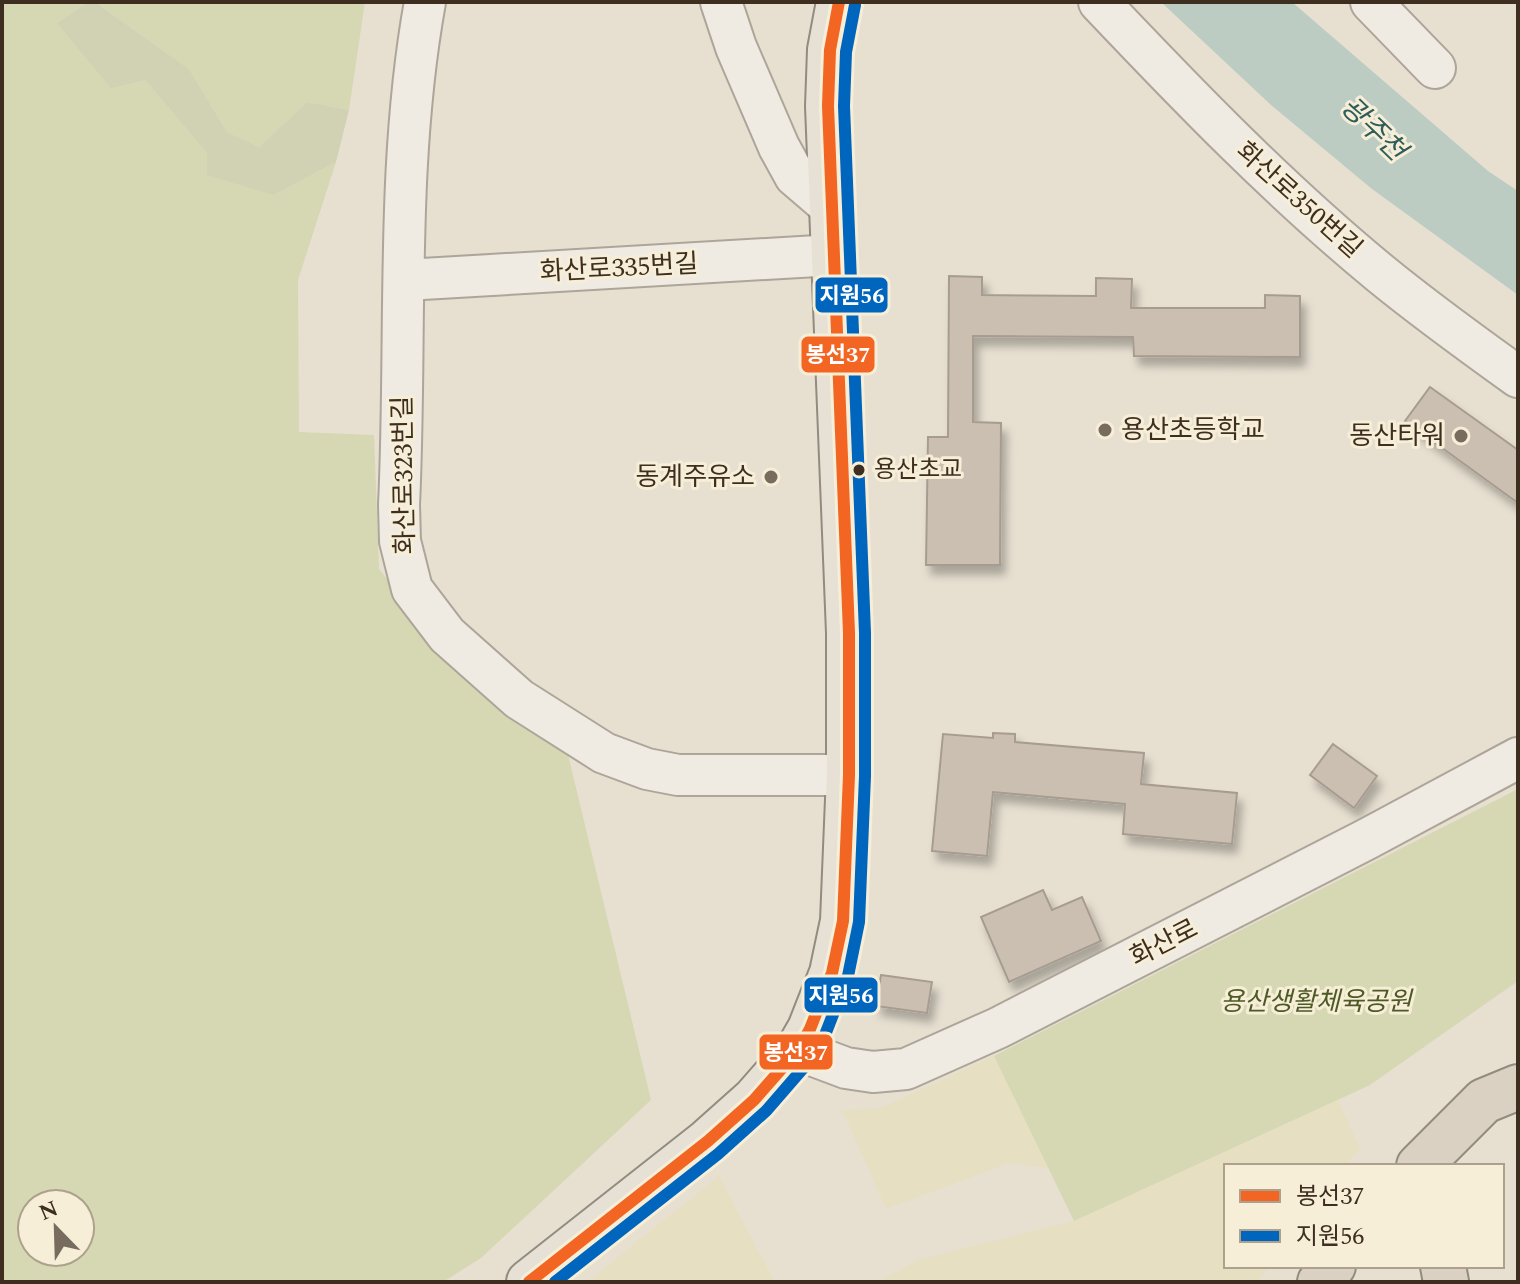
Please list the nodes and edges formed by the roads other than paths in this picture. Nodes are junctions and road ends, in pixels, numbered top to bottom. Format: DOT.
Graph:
graph roads {
  1 [pos="425,2"];
  2 [pos="721,2"];
  3 [pos="839,2"];
  4 [pos="1099,2"];
  5 [pos="1371,2"];
  6 [pos="1435,68"];
  7 [pos="830,206"];
  8 [pos="834,255"];
  9 [pos="405,280"];
  10 [pos="1518,377"];
  11 [pos="1518,758"];
  12 [pos="849,775"];
  13 [pos="798,1050"];
  14 [pos="1518,1087"];
  15 [pos="1518,1105"];
  16 [pos="1421,1164"];
  17 [pos="1458,1164"];
  18 [pos="529,1282"];
  1 -- 9 [label="street, 화산로323번길"];
  2 -- 7 [label="street"];
  3 -- 7 [label="main road"];
  4 -- 10 [label="street, 화산로350번길"];
  5 -- 6 [label="street"];
  7 -- 8 [label="main road"];
  8 -- 9 [label="street, 화산로335번길"];
  8 -- 12 [label="main road"];
  9 -- 12 [label="street, 화산로323번길"];
  11 -- 13 [label="street, 화산로"];
  12 -- 13 [label="main road"];
  13 -- 18 [label="main road"];
  14 -- 16 [label="highway"];
  15 -- 17 [label="highway"];
}
